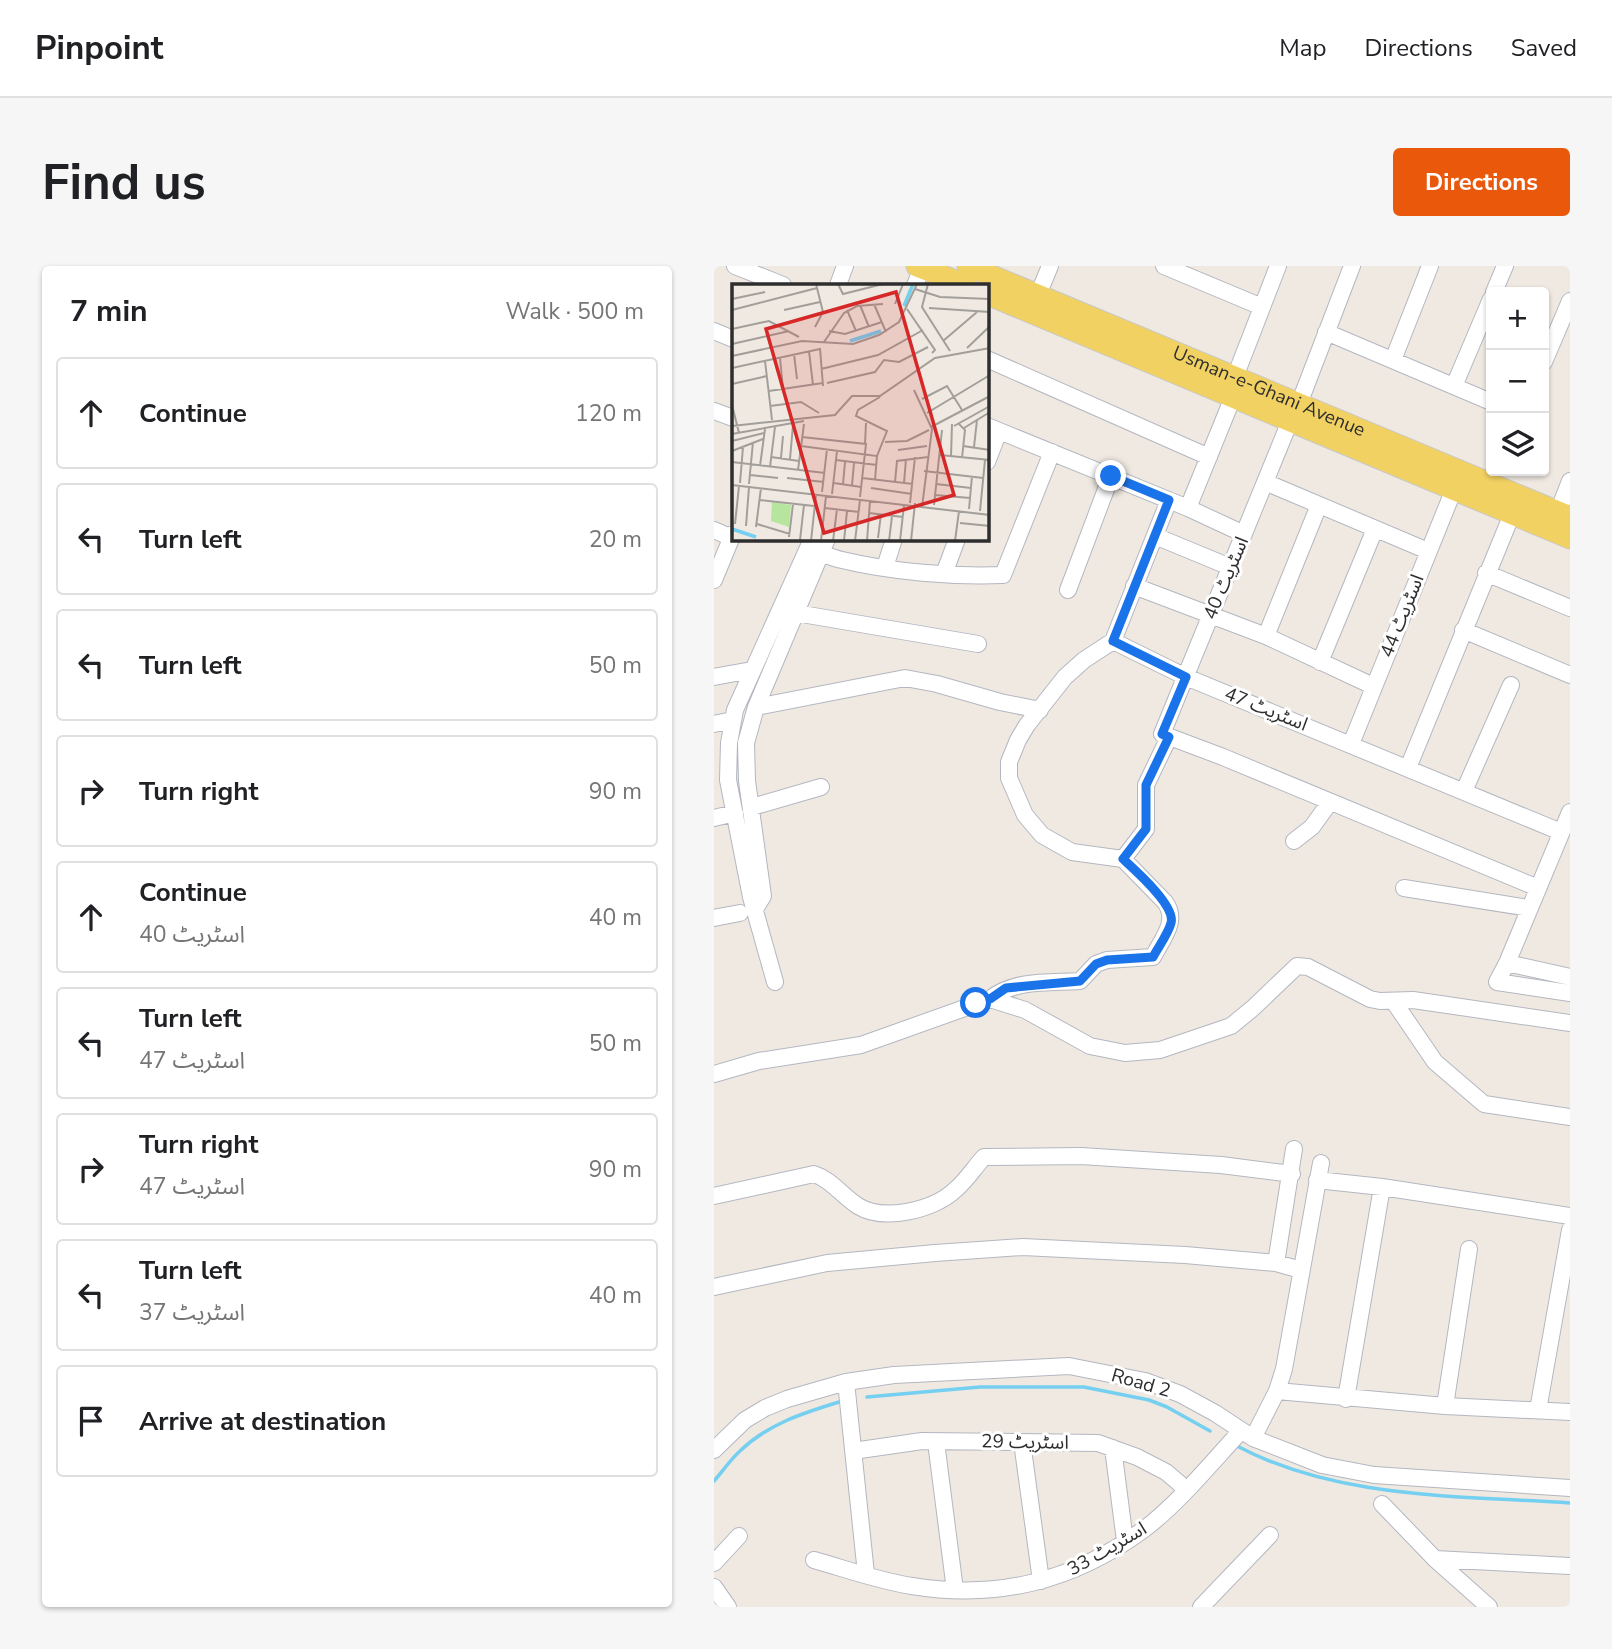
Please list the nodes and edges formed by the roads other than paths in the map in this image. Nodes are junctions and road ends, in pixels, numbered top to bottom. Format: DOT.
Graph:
graph roads {
  1 [pos="735,266"];
  2 [pos="845,266"];
  3 [pos="1050,266"];
  4 [pos="1164,266"];
  5 [pos="1278,266"];
  6 [pos="1352,266"];
  7 [pos="1430,266"];
  8 [pos="1505,266"];
  9 [pos="925,273"];
  10 [pos="1198,273"];
  11 [pos="969,274"];
  12 [pos="780,284"];
  13 [pos="838,284"];
  14 [pos="1496,287"];
  15 [pos="1038,295"];
  16 [pos="1570,300"];
  17 [pos="989,301"];
  18 [pos="1262,307"];
  19 [pos="1486,311"];
  20 [pos="714,331"];
  21 [pos="1326,332"];
  22 [pos="732,339"];
  23 [pos="1549,350"];
  24 [pos="989,360"];
  25 [pos="1393,360"];
  26 [pos="1454,386"];
  27 [pos="1234,387"];
  28 [pos="1486,400"];
  29 [pos="714,411"];
  30 [pos="1295,413"];
  31 [pos="732,418"];
  32 [pos="993,428"];
  33 [pos="989,451"];
  34 [pos="1052,452"];
  35 [pos="1209,457"];
  36 [pos="1111,476"];
  37 [pos="1498,478"];
  38 [pos="1570,481"];
  39 [pos="1265,482"];
  40 [pos="1454,489"];
  41 [pos="1169,500"];
  42 [pos="1319,505"];
  43 [pos="1188,508"];
  44 [pos="1512,514"];
  45 [pos="1564,515"];
  46 [pos="1375,529"];
  47 [pos="714,530"];
  48 [pos="1244,534"];
  49 [pos="732,536"];
  50 [pos="1155,536"];
  51 [pos="1570,538"];
  52 [pos="893,541"];
  53 [pos="956,541"];
  54 [pos="817,545"];
  55 [pos="1428,551"];
  56 [pos="1230,566"];
  57 [pos="885,567"];
  58 [pos="1486,573"];
  59 [pos="944,574"];
  60 [pos="714,580"];
  61 [pos="1134,586"];
  62 [pos="1068,590"];
  63 [pos="1570,607"];
  64 [pos="796,613"];
  65 [pos="1210,615"];
  66 [pos="1463,630"];
  67 [pos="1266,636"];
  68 [pos="1113,641"];
  69 [pos="978,644"];
  70 [pos="1320,662"];
  71 [pos="752,670"];
  72 [pos="1570,675"];
  73 [pos="714,677"];
  74 [pos="1186,677"];
  75 [pos="1511,685"];
  76 [pos="1373,686"];
  77 [pos="756,707"];
  78 [pos="1040,710"];
  79 [pos="733,720"];
  80 [pos="714,724"];
  81 [pos="1166,736"];
  82 [pos="1351,744"];
  83 [pos="1408,768"];
  84 [pos="821,787"];
  85 [pos="1464,791"];
  86 [pos="1330,802"];
  87 [pos="752,807"];
  88 [pos="1570,812"];
  89 [pos="735,813"];
  90 [pos="714,818"];
  91 [pos="1561,832"];
  92 [pos="1294,841"];
  93 [pos="1123,859"];
  94 [pos="1404,888"];
  95 [pos="1538,888"];
  96 [pos="1529,908"];
  97 [pos="747,911"];
  98 [pos="714,918"];
  99 [pos="1507,963"];
  100 [pos="1570,977"];
  101 [pos="775,982"];
  102 [pos="1570,993"];
  103 [pos="990,999"];
  104 [pos="1394,1002"];
  105 [pos="1570,1023"];
  106 [pos="714,1074"];
  107 [pos="1570,1117"];
  108 [pos="1294,1149"];
  109 [pos="1321,1163"];
  110 [pos="1292,1174"];
  111 [pos="1317,1180"];
  112 [pos="1382,1187"];
  113 [pos="714,1196"];
  114 [pos="1570,1216"];
  115 [pos="1570,1230"];
  116 [pos="1469,1249"];
  117 [pos="1276,1263"];
  118 [pos="1301,1270"];
  119 [pos="714,1287"];
  120 [pos="846,1382"];
  121 [pos="1277,1391"];
  122 [pos="1346,1399"];
  123 [pos="1445,1406"];
  124 [pos="1538,1410"];
  125 [pos="1570,1412"];
  126 [pos="1247,1435"];
  127 [pos="936,1441"];
  128 [pos="1022,1442"];
  129 [pos="1113,1448"];
  130 [pos="714,1450"];
  131 [pos="853,1451"];
  132 [pos="1570,1488"];
  133 [pos="1186,1489"];
  134 [pos="1381,1504"];
  135 [pos="1269,1535"];
  136 [pos="739,1536"];
  137 [pos="1125,1541"];
  138 [pos="1435,1559"];
  139 [pos="814,1560"];
  140 [pos="714,1563"];
  141 [pos="1570,1566"];
  142 [pos="866,1574"];
  143 [pos="1041,1581"];
  144 [pos="714,1587"];
  145 [pos="955,1590"];
  146 [pos="728,1607"];
  147 [pos="1201,1607"];
  148 [pos="1489,1607"];
  1 -- 12 [label="street"];
  2 -- 13 [label="street"];
  3 -- 15 [label="street"];
  4 -- 10 [label="street"];
  5 -- 18 [label="street"];
  6 -- 21 [label="street, اسٹریٹ 40"];
  7 -- 25 [label="street"];
  8 -- 14 [label="street"];
  9 -- 11 [label="main road, Usman-e-Ghani Avenue"];
  10 -- 18 [label="street"];
  11 -- 15 [label="main road, Usman-e-Ghani Avenue"];
  15 -- 27 [label="main road, Usman-e-Ghani Avenue"];
  16 -- 23 [label="street"];
  17 -- 27 [label="main road, Usman-e-Ghani Avenue"];
  18 -- 27 [label="street"];
  19 -- 26 [label="street"];
  20 -- 22 [label="street"];
  21 -- 25 [label="street"];
  21 -- 30 [label="street, اسٹریٹ 40"];
  24 -- 35 [label="street"];
  25 -- 26 [label="street"];
  26 -- 28 [label="street"];
  27 -- 30 [label="main road, Usman-e-Ghani Avenue"];
  27 -- 35 [label="street"];
  29 -- 31 [label="street"];
  30 -- 37 [label="main road, Usman-e-Ghani Avenue"];
  30 -- 39 [label="street, اسٹریٹ 40"];
  30 -- 40 [label="main road, Usman-e-Ghani Avenue"];
  32 -- 33 [label="street"];
  32 -- 34 [label="street"];
  34 -- 36 [label="street"];
  34 -- 59 [label="street"];
  35 -- 43 [label="street"];
  36 -- 41 [label="street"];
  36 -- 62 [label="street"];
  37 -- 45 [label="main road, Usman-e-Ghani Avenue"];
  38 -- 45 [label="street"];
  39 -- 42 [label="street"];
  39 -- 48 [label="street, اسٹریٹ 40"];
  40 -- 44 [label="main road, Usman-e-Ghani Avenue"];
  40 -- 55 [label="street, اسٹریٹ 44"];
  41 -- 43 [label="street"];
  41 -- 50 [label="street"];
  42 -- 46 [label="street"];
  42 -- 67 [label="street"];
  43 -- 48 [label="street"];
  44 -- 51 [label="main road, Usman-e-Ghani Avenue"];
  44 -- 58 [label="street"];
  46 -- 55 [label="street"];
  46 -- 70 [label="street"];
  47 -- 49 [label="street"];
  48 -- 56 [label="street, اسٹریٹ 40"];
  49 -- 60 [label="street"];
  50 -- 56 [label="street"];
  50 -- 61 [label="street"];
  52 -- 57 [label="street"];
  53 -- 59 [label="street"];
  54 -- 57 [label="street"];
  54 -- 64 [label="street"];
  54 -- 71 [label="street"];
  55 -- 76 [label="street, اسٹریٹ 44"];
  56 -- 65 [label="street, اسٹریٹ 40"];
  57 -- 59 [label="street"];
  58 -- 63 [label="street"];
  58 -- 66 [label="street"];
  61 -- 65 [label="street"];
  61 -- 68 [label="street"];
  64 -- 69 [label="street"];
  64 -- 77 [label="street"];
  65 -- 67 [label="street"];
  65 -- 74 [label="street, اسٹریٹ 40"];
  66 -- 72 [label="street"];
  66 -- 83 [label="street"];
  67 -- 70 [label="street"];
  68 -- 74 [label="street, اسٹریٹ 47"];
  68 -- 78 [label="street"];
  70 -- 76 [label="street"];
  71 -- 73 [label="street"];
  71 -- 79 [label="street"];
  74 -- 81 [label="street, اسٹریٹ 40"];
  74 -- 82 [label="street, اسٹریٹ 47"];
  75 -- 85 [label="street"];
  76 -- 82 [label="street, اسٹریٹ 44"];
  77 -- 78 [label="street"];
  77 -- 87 [label="street"];
  78 -- 93 [label="street"];
  79 -- 80 [label="street"];
  79 -- 89 [label="street"];
  81 -- 86 [label="street"];
  81 -- 93 [label="street, اسٹریٹ 40"];
  82 -- 83 [label="street, اسٹریٹ 47"];
  83 -- 85 [label="street, اسٹریٹ 47"];
  84 -- 87 [label="street"];
  85 -- 91 [label="street, اسٹریٹ 47"];
  86 -- 92 [label="street"];
  86 -- 95 [label="street"];
  87 -- 97 [label="street"];
  88 -- 91 [label="street"];
  89 -- 90 [label="street"];
  89 -- 97 [label="street"];
  91 -- 95 [label="street"];
  93 -- 103 [label="street"];
  94 -- 96 [label="street"];
  95 -- 96 [label="street"];
  96 -- 99 [label="street"];
  97 -- 98 [label="street"];
  97 -- 101 [label="street"];
  99 -- 100 [label="street"];
  99 -- 102 [label="street"];
  103 -- 104 [label="street"];
  103 -- 106 [label="street"];
  104 -- 105 [label="street"];
  104 -- 107 [label="street"];
  108 -- 110 [label="street"];
  109 -- 111 [label="street, اسٹریٹ 33"];
  110 -- 113 [label="street"];
  110 -- 117 [label="street"];
  111 -- 112 [label="street"];
  111 -- 118 [label="street, اسٹریٹ 33"];
  112 -- 114 [label="street"];
  112 -- 122 [label="street"];
  115 -- 124 [label="street"];
  116 -- 123 [label="street"];
  117 -- 118 [label="street"];
  117 -- 119 [label="street"];
  118 -- 121 [label="street, اسٹریٹ 33"];
  120 -- 126 [label="street, Road 2"];
  120 -- 130 [label="street, Road 2"];
  120 -- 131 [label="street"];
  121 -- 122 [label="street"];
  121 -- 126 [label="street, اسٹریٹ 33"];
  122 -- 123 [label="street"];
  123 -- 124 [label="street"];
  124 -- 125 [label="street"];
  126 -- 132 [label="street, Road 2"];
  126 -- 133 [label="street, اسٹریٹ 33"];
  127 -- 128 [label="street, اسٹریٹ 29"];
  127 -- 131 [label="street, اسٹریٹ 29"];
  127 -- 145 [label="street"];
  128 -- 129 [label="street, اسٹریٹ 29"];
  128 -- 143 [label="street"];
  129 -- 133 [label="street, اسٹریٹ 29"];
  129 -- 137 [label="street"];
  131 -- 142 [label="street"];
  133 -- 137 [label="street, اسٹریٹ 33"];
  134 -- 138 [label="street"];
  135 -- 147 [label="street"];
  136 -- 140 [label="street"];
  137 -- 143 [label="street, اسٹریٹ 33"];
  138 -- 141 [label="street"];
  138 -- 148 [label="street"];
  139 -- 142 [label="street, اسٹریٹ 33"];
  142 -- 145 [label="street, اسٹریٹ 33"];
  143 -- 145 [label="street, اسٹریٹ 33"];
  144 -- 146 [label="street"];
}
